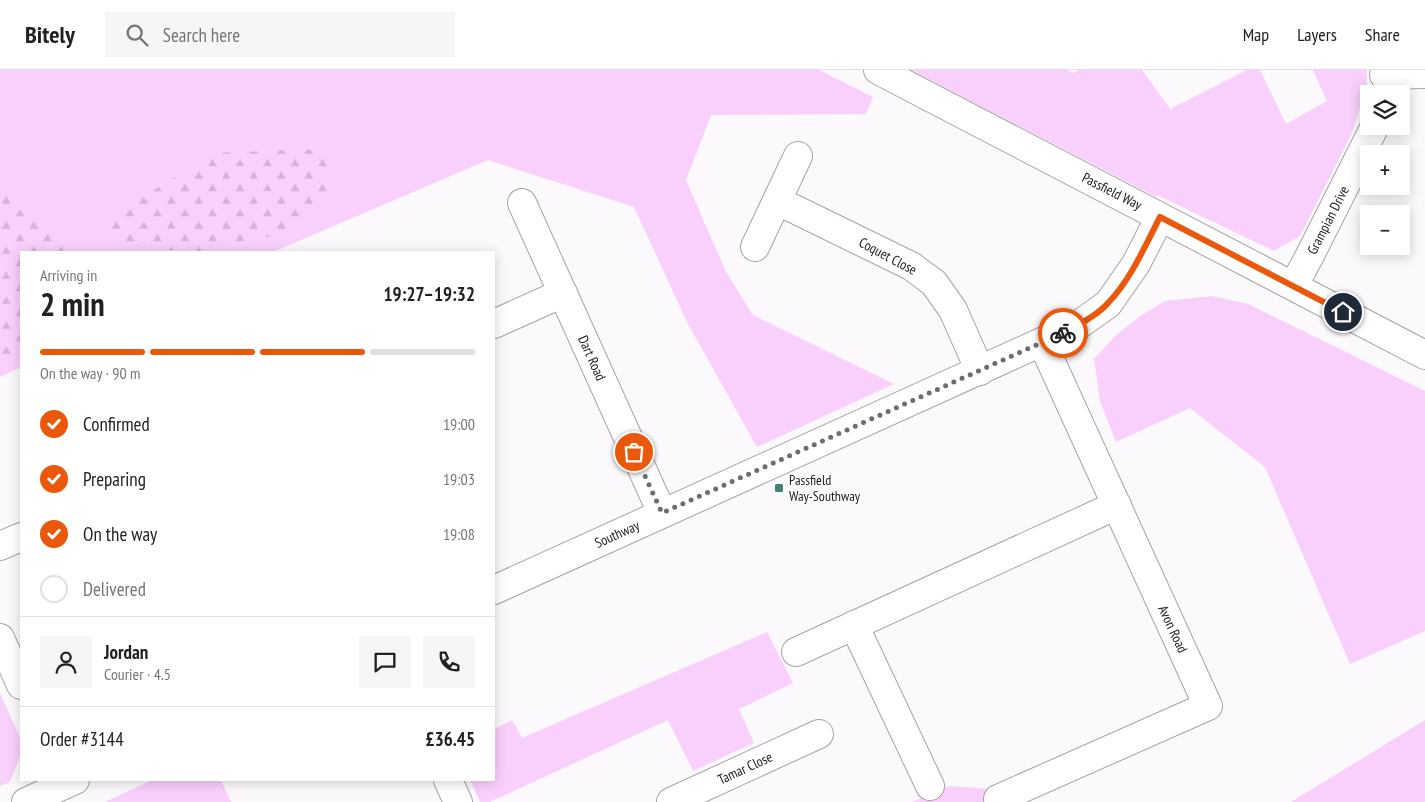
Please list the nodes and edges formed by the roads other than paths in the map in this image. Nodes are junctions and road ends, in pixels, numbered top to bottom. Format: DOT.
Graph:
graph roads {
  1 [pos="878,70"];
  2 [pos="1425,74"];
  3 [pos="1383,80"];
  4 [pos="1370,135"];
  5 [pos="798,156"];
  6 [pos="778,201"];
  7 [pos="522,203"];
  8 [pos="1160,217"];
  9 [pos="755,247"];
  10 [pos="1294,285"];
  11 [pos="563,293"];
  12 [pos="495,324"];
  13 [pos="1042,342"];
  14 [pos="1425,355"];
  15 [pos="980,371"];
  16 [pos="1116,506"];
  17 [pos="662,513"];
  18 [pos="20,537"];
  19 [pos="0,546"];
  20 [pos="495,590"];
  21 [pos="854,625"];
  22 [pos="0,638"];
  23 [pos="796,652"];
  24 [pos="20,683"];
  25 [pos="819,734"];
  26 [pos="68,781"];
  27 [pos="448,781"];
  28 [pos="930,786"];
  29 [pos="998,799"];
  30 [pos="26,802"];
  31 [pos="458,802"];
  32 [pos="671,802"];
  1 -- 8 [label="street, Passfield Way"];
  2 -- 3 [label="street"];
  4 -- 10 [label="street, Grampian Drive"];
  5 -- 6 [label="street"];
  6 -- 9 [label="street"];
  6 -- 15 [label="street, Coquet Close"];
  7 -- 11 [label="street, Dart Road"];
  8 -- 10 [label="street, Passfield Way"];
  8 -- 13 [label="street, Southway"];
  10 -- 14 [label="street, Passfield Way"];
  11 -- 12 [label="street"];
  11 -- 17 [label="street, Dart Road"];
  13 -- 15 [label="street, Southway"];
  13 -- 16 [label="street, Avon Road"];
  15 -- 17 [label="street, Southway"];
  16 -- 21 [label="street"];
  16 -- 29 [label="street, Avon Road"];
  17 -- 20 [label="street, Southway"];
  18 -- 19 [label="street"];
  21 -- 23 [label="street"];
  21 -- 28 [label="street"];
  22 -- 24 [label="street"];
  25 -- 32 [label="street, Tamar Close"];
  26 -- 30 [label="street"];
  27 -- 31 [label="street"];
}
